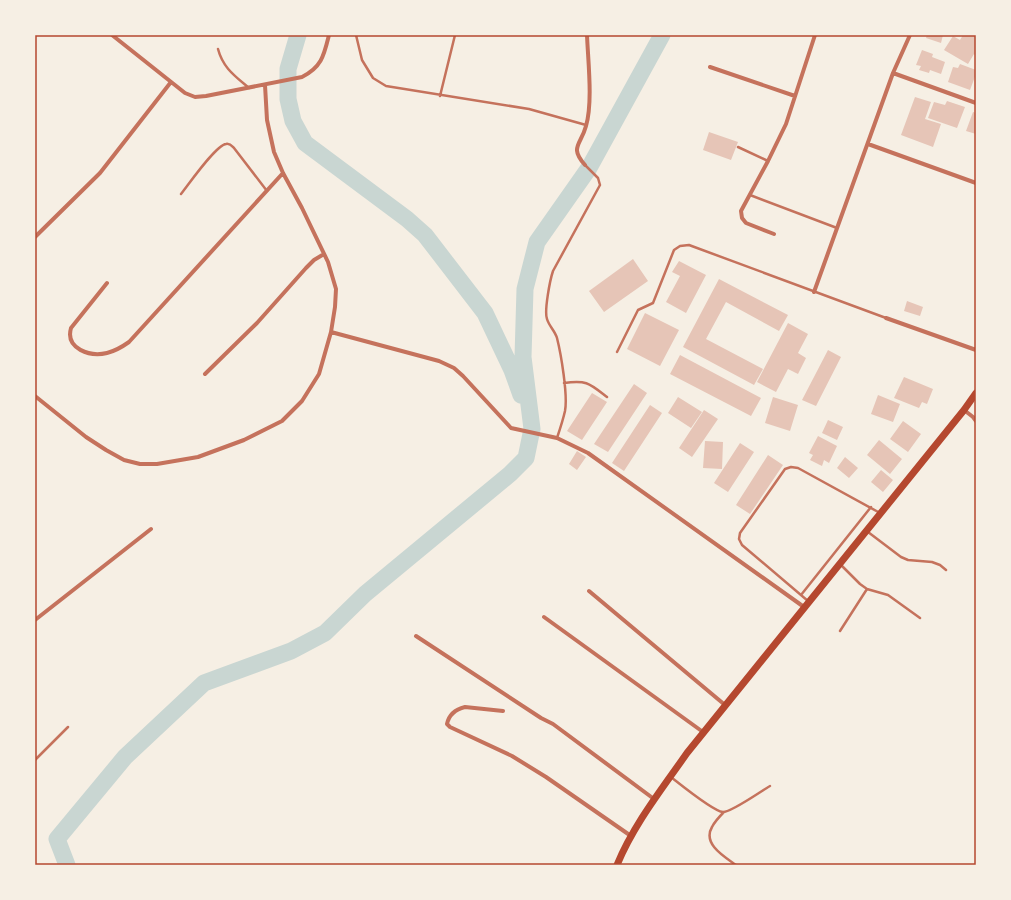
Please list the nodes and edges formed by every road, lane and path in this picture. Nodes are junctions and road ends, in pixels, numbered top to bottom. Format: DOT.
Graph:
graph roads {
  1 [pos="112,35"];
  2 [pos="329,35"];
  3 [pos="356,35"];
  4 [pos="456,35"];
  5 [pos="587,35"];
  6 [pos="815,35"];
  7 [pos="910,35"];
  8 [pos="218,50"];
  9 [pos="710,67"];
  10 [pos="893,74"];
  11 [pos="171,82"];
  12 [pos="265,85"];
  13 [pos="249,88"];
  14 [pos="440,96"];
  15 [pos="795,96"];
  16 [pos="976,103"];
  17 [pos="587,125"];
  18 [pos="868,144"];
  19 [pos="738,147"];
  20 [pos="768,161"];
  21 [pos="585,165"];
  22 [pos="283,173"];
  23 [pos="976,183"];
  24 [pos="267,191"];
  25 [pos="181,194"];
  26 [pos="750,195"];
  27 [pos="837,228"];
  28 [pos="774,234"];
  29 [pos="35,237"];
  30 [pos="324,254"];
  31 [pos="107,283"];
  32 [pos="814,292"];
  33 [pos="886,318"];
  34 [pos="331,332"];
  35 [pos="976,350"];
  36 [pos="617,352"];
  37 [pos="205,374"];
  38 [pos="564,383"];
  39 [pos="976,393"];
  40 [pos="35,396"];
  41 [pos="607,397"];
  42 [pos="964,410"];
  43 [pos="976,421"];
  44 [pos="557,438"];
  45 [pos="871,508"];
  46 [pos="880,513"];
  47 [pos="151,529"];
  48 [pos="866,531"];
  49 [pos="839,564"];
  50 [pos="946,570"];
  51 [pos="867,589"];
  52 [pos="589,591"];
  53 [pos="801,595"];
  54 [pos="806,604"];
  55 [pos="544,617"];
  56 [pos="920,618"];
  57 [pos="35,620"];
  58 [pos="840,631"];
  59 [pos="416,636"];
  60 [pos="725,705"];
  61 [pos="503,711"];
  62 [pos="68,728"];
  63 [pos="703,732"];
  64 [pos="35,760"];
  65 [pos="670,777"];
  66 [pos="770,786"];
  67 [pos="654,799"];
  68 [pos="724,812"];
  69 [pos="631,836"];
  70 [pos="619,864"];
  71 [pos="736,865"];
  1 -- 11 [label="street"];
  2 -- 12 [label="street"];
  3 -- 14 [label="lane"];
  4 -- 14 [label="lane"];
  5 -- 17 [label="street"];
  6 -- 15 [label="street"];
  7 -- 10 [label="street"];
  8 -- 13 [label="lane"];
  9 -- 15 [label="street"];
  10 -- 16 [label="street"];
  10 -- 18 [label="street"];
  11 -- 13 [label="street"];
  11 -- 29 [label="street"];
  12 -- 13 [label="street"];
  12 -- 22 [label="street"];
  14 -- 17 [label="lane"];
  15 -- 20 [label="street"];
  17 -- 21 [label="street"];
  18 -- 23 [label="street"];
  18 -- 27 [label="street"];
  19 -- 20 [label="lane"];
  20 -- 26 [label="street"];
  21 -- 38 [label="lane"];
  22 -- 24 [label="street"];
  22 -- 30 [label="street"];
  24 -- 25 [label="lane"];
  24 -- 31 [label="street"];
  26 -- 27 [label="lane"];
  26 -- 28 [label="street"];
  27 -- 32 [label="street"];
  30 -- 34 [label="street"];
  30 -- 37 [label="street"];
  32 -- 33 [label="lane"];
  32 -- 36 [label="lane"];
  33 -- 35 [label="street"];
  34 -- 40 [label="street"];
  34 -- 44 [label="street"];
  38 -- 41 [label="lane"];
  38 -- 44 [label="lane"];
  39 -- 42 [label="main road"];
  42 -- 43 [label="street"];
  42 -- 46 [label="main road"];
  44 -- 54 [label="street"];
  45 -- 46 [label="lane"];
  45 -- 53 [label="lane"];
  45 -- 53 [label="lane"];
  46 -- 48 [label="main road"];
  47 -- 57 [label="street"];
  48 -- 49 [label="main road"];
  48 -- 50 [label="lane"];
  49 -- 51 [label="lane"];
  49 -- 54 [label="main road"];
  51 -- 56 [label="lane"];
  51 -- 58 [label="lane"];
  52 -- 60 [label="street"];
  53 -- 54 [label="lane"];
  54 -- 60 [label="main road"];
  55 -- 63 [label="street"];
  59 -- 67 [label="street"];
  60 -- 63 [label="main road"];
  61 -- 69 [label="street"];
  62 -- 64 [label="lane"];
  63 -- 65 [label="main road"];
  65 -- 67 [label="main road"];
  65 -- 68 [label="lane"];
  66 -- 68 [label="lane"];
  67 -- 69 [label="main road"];
  68 -- 71 [label="lane"];
  69 -- 70 [label="main road"];
}
